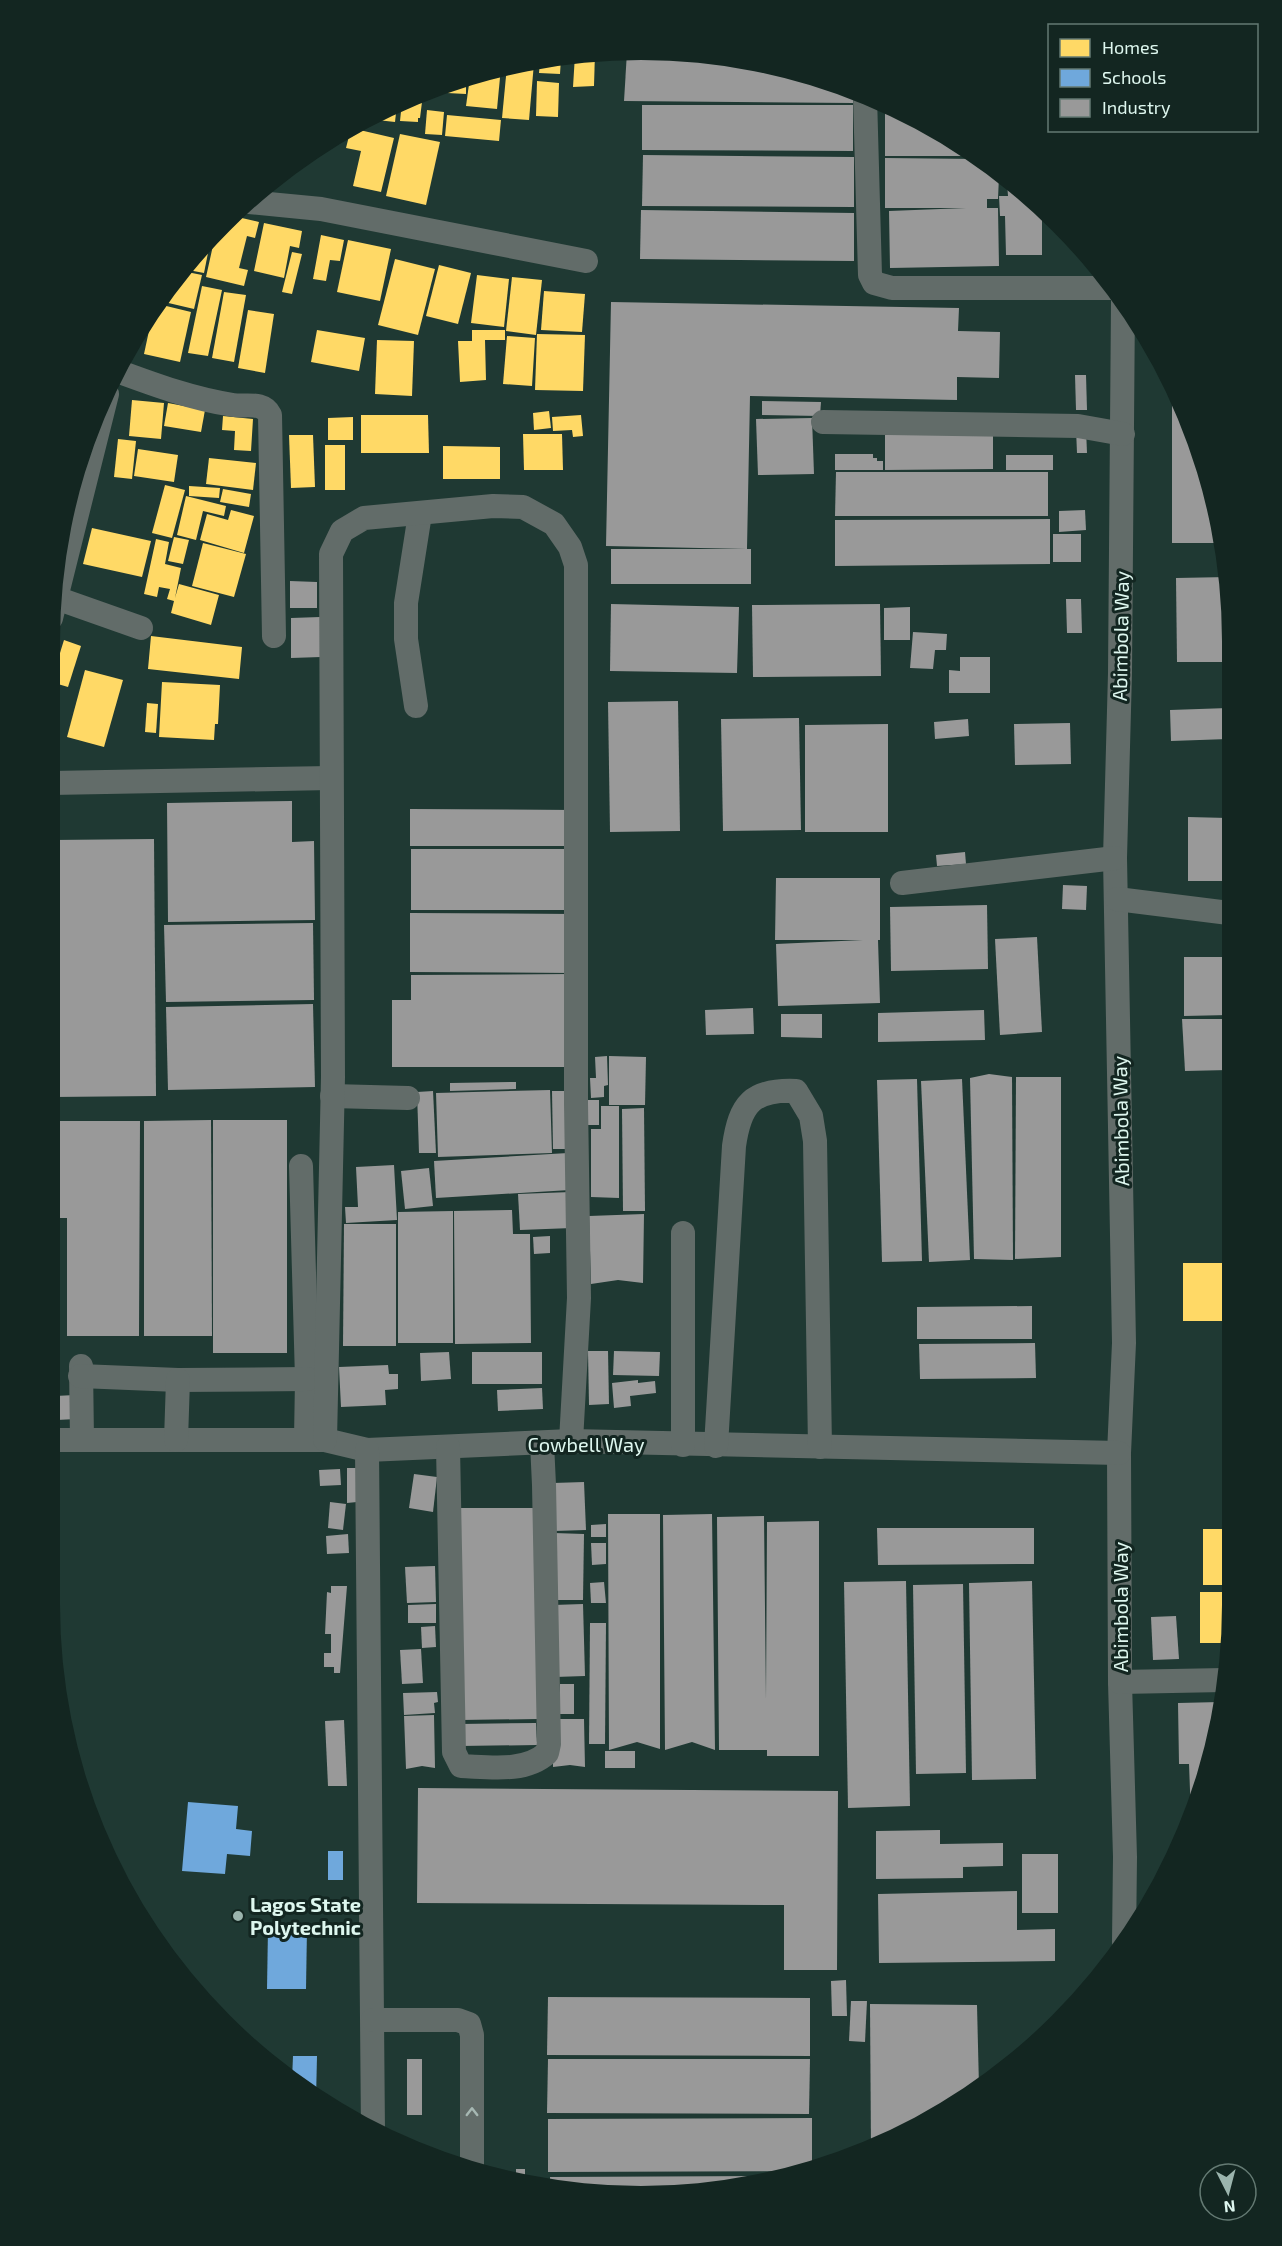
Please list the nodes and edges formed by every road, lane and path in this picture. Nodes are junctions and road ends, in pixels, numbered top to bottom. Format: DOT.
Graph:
graph roads {
  1 [pos="865,105"];
  2 [pos="265,198"];
  3 [pos="586,261"];
  4 [pos="1103,288"];
  5 [pos="1123,317"];
  6 [pos="125,374"];
  7 [pos="824,422"];
  8 [pos="1123,434"];
  9 [pos="420,514"];
  10 [pos="61,610"];
  11 [pos="141,628"];
  12 [pos="274,636"];
  13 [pos="416,706"];
  14 [pos="331,778"];
  15 [pos="60,783"];
  16 [pos="1115,858"];
  17 [pos="902,884"];
  18 [pos="1117,899"];
  19 [pos="1222,912"];
  20 [pos="332,1096"];
  21 [pos="408,1098"];
  22 [pos="301,1166"];
  23 [pos="683,1233"];
  24 [pos="307,1379"];
  25 [pos="178,1380"];
  26 [pos="60,1440"];
  27 [pos="82,1440"];
  28 [pos="176,1440"];
  29 [pos="316,1440"];
  30 [pos="571,1441"];
  31 [pos="542,1443"];
  32 [pos="683,1445"];
  33 [pos="716,1446"];
  34 [pos="448,1447"];
  35 [pos="820,1447"];
  36 [pos="368,1450"];
  37 [pos="1119,1453"];
  38 [pos="1217,1680"];
  39 [pos="1120,1682"];
  40 [pos="1124,1928"];
  41 [pos="373,2020"];
  42 [pos="373,2120"];
  43 [pos="472,2160"];
  1 -- 4 [label="street"];
  2 -- 3 [label="street"];
  5 -- 8 [label="street, Abimbola Way"];
  6 -- 12 [label="street"];
  7 -- 8 [label="street"];
  8 -- 16 [label="street, Abimbola Way"];
  9 -- 13 [label="street"];
  9 -- 14 [label="street"];
  9 -- 30 [label="street"];
  10 -- 11 [label="street"];
  14 -- 15 [label="street"];
  14 -- 20 [label="street"];
  16 -- 17 [label="street"];
  16 -- 18 [label="street, Abimbola Way"];
  18 -- 19 [label="street"];
  18 -- 37 [label="street, Abimbola Way"];
  20 -- 21 [label="street"];
  20 -- 29 [label="street"];
  22 -- 24 [label="street"];
  23 -- 32 [label="street"];
  24 -- 25 [label="street"];
  24 -- 29 [label="street"];
  25 -- 27 [label="street"];
  25 -- 28 [label="street"];
  26 -- 27 [label="street, Cowbell Way"];
  27 -- 28 [label="street, Cowbell Way"];
  28 -- 29 [label="street, Cowbell Way"];
  29 -- 36 [label="street, Cowbell Way"];
  30 -- 31 [label="street, Cowbell Way"];
  30 -- 32 [label="street, Cowbell Way"];
  31 -- 34 [label="street, Cowbell Way"];
  31 -- 34 [label="street"];
  32 -- 33 [label="street, Cowbell Way"];
  33 -- 35 [label="street, Cowbell Way"];
  33 -- 35 [label="street"];
  34 -- 36 [label="street, Cowbell Way"];
  35 -- 37 [label="street, Cowbell Way"];
  36 -- 41 [label="street"];
  37 -- 39 [label="street, Abimbola Way"];
  38 -- 39 [label="street"];
  39 -- 40 [label="street, Abimbola Way"];
  41 -- 42 [label="street"];
  43 -- 41 [label="street, one-way"];
}
